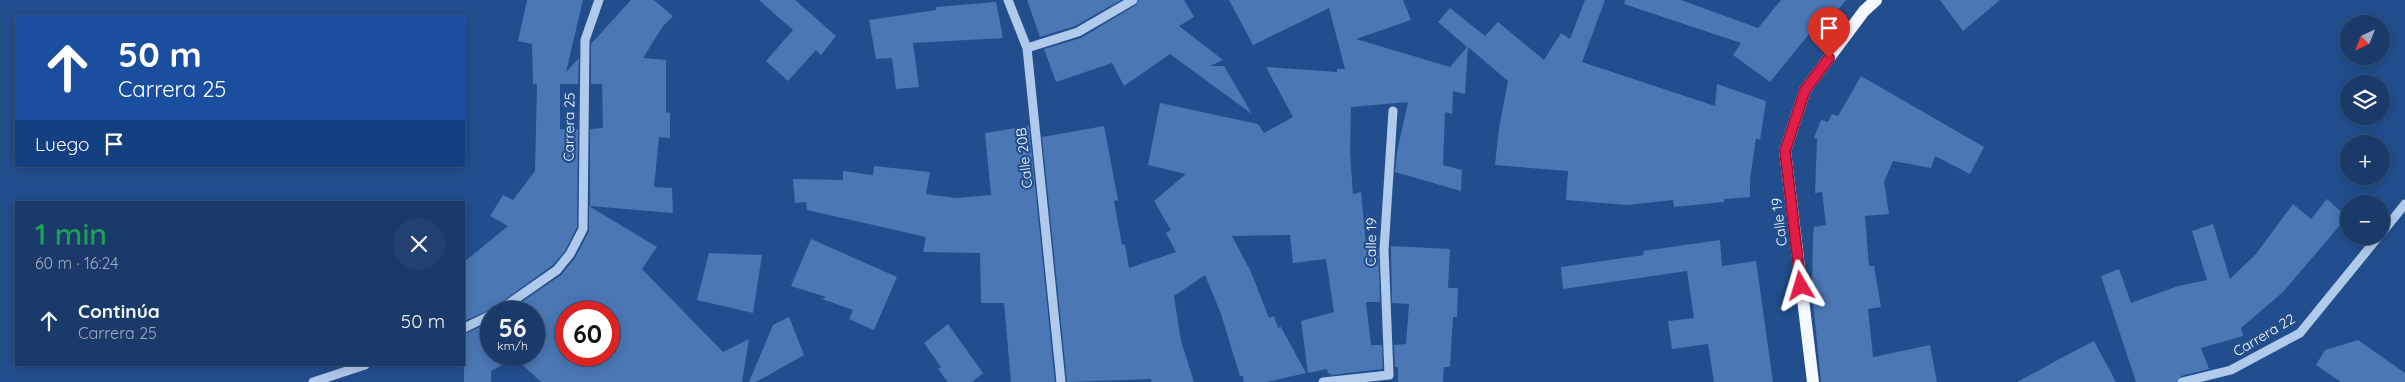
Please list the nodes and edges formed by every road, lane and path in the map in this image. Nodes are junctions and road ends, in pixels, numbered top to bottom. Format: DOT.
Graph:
graph roads {
  1 [pos="599,0"];
  2 [pos="1008,0"];
  3 [pos="1133,0"];
  4 [pos="1876,0"];
  5 [pos="1027,48"];
  6 [pos="1392,111"];
  7 [pos="2405,204"];
  8 [pos="2390,223"];
  9 [pos="2372,245"];
  10 [pos="513,301"];
  11 [pos="480,320"];
  12 [pos="465,328"];
  13 [pos="362,366"];
  14 [pos="312,382"];
  15 [pos="1061,382"];
  16 [pos="1323,382"];
  17 [pos="1813,382"];
  18 [pos="2182,382"];
  1 -- 10 [label="street, Carrera 25"];
  2 -- 5 [label="street, Calle 20B"];
  3 -- 5 [label="street"];
  4 -- 17 [label="main road, Calle 19"];
  5 -- 15 [label="street, Calle 20B"];
  6 -- 16 [label="street, Calle 19"];
  7 -- 8 [label="street, Carrera 22"];
  9 -- 18 [label="street, Carrera 22"];
  11 -- 12 [label="street"];
  13 -- 14 [label="street"];
}
